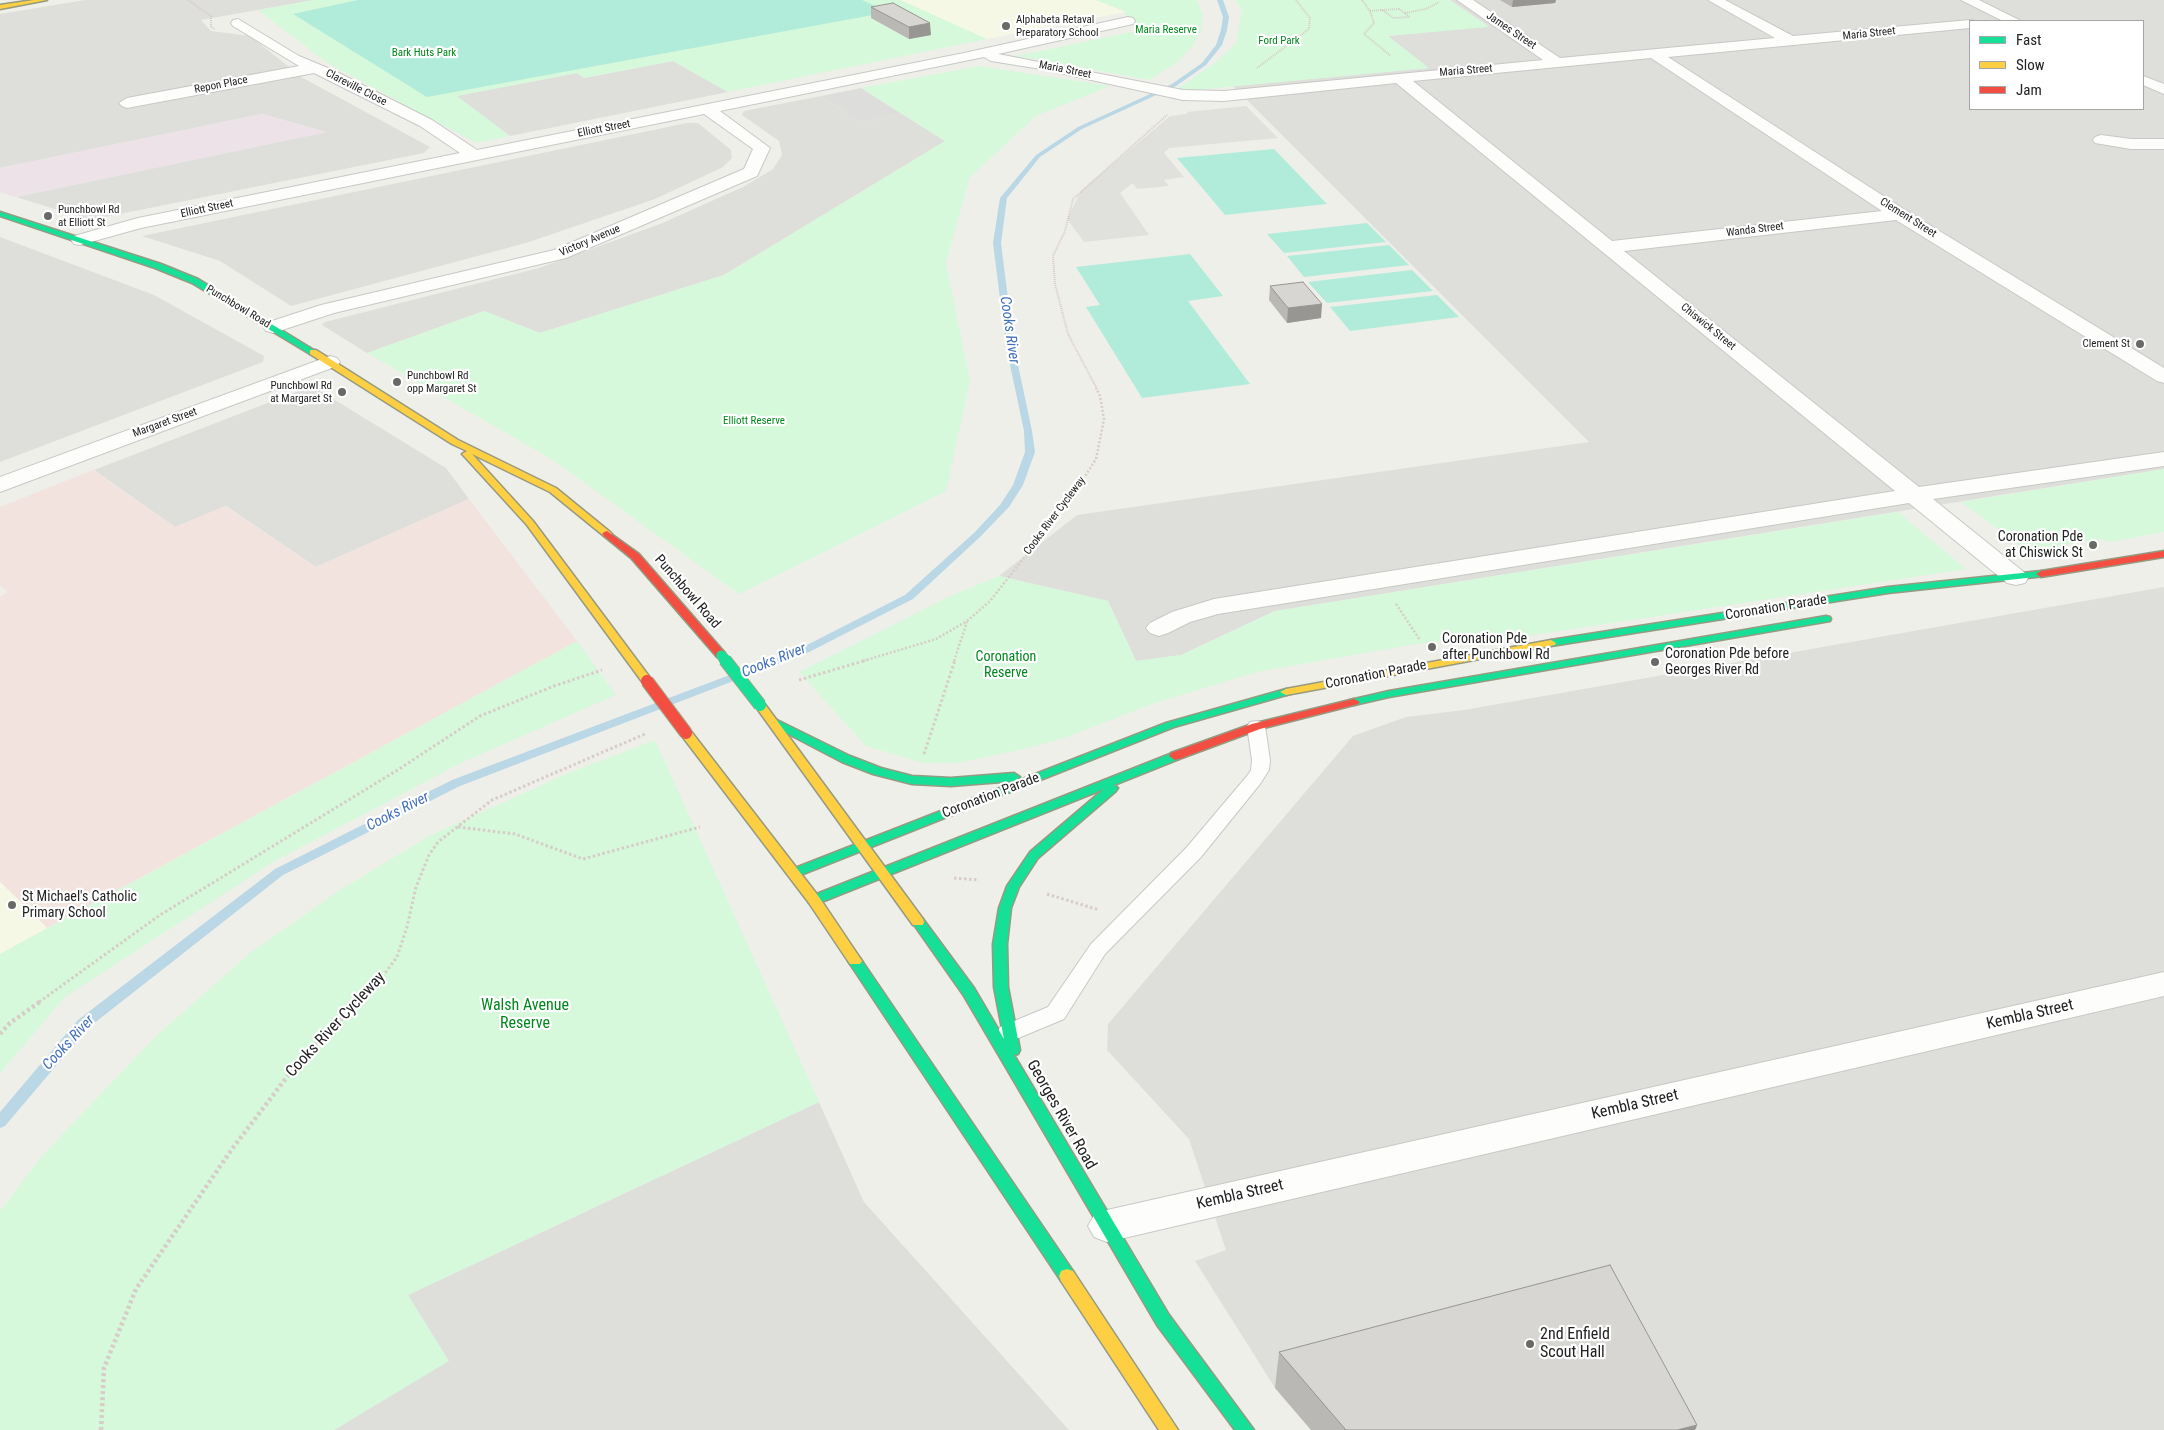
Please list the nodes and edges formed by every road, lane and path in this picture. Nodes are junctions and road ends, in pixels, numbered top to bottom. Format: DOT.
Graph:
graph roads {
  1 [pos="44,0"];
  2 [pos="188,0"];
  3 [pos="1296,0"];
  4 [pos="1362,0"];
  5 [pos="1464,0"];
  6 [pos="1716,0"];
  7 [pos="1968,0"];
  8 [pos="1443,1"];
  9 [pos="0,7"];
  10 [pos="1382,10"];
  11 [pos="1370,11"];
  12 [pos="1405,13"];
  13 [pos="2011,20"];
  14 [pos="1128,21"];
  15 [pos="212,22"];
  16 [pos="238,23"];
  17 [pos="1969,24"];
  18 [pos="1791,41"];
  19 [pos="1654,54"];
  20 [pos="964,57"];
  21 [pos="1558,63"];
  22 [pos="315,68"];
  23 [pos="1253,72"];
  24 [pos="1408,77"];
  25 [pos="2144,80"];
  26 [pos="2164,89"];
  27 [pos="1189,95"];
  28 [pos="127,103"];
  29 [pos="706,108"];
  30 [pos="2101,140"];
  31 [pos="2164,144"];
  32 [pos="473,155"];
  33 [pos="0,214"];
  34 [pos="1900,214"];
  35 [pos="80,240"];
  36 [pos="1610,246"];
  37 [pos="272,327"];
  38 [pos="330,362"];
  39 [pos="2164,376"];
  40 [pos="456,442"];
  41 [pos="2164,459"];
  42 [pos="0,485"];
  43 [pos="1914,495"];
  44 [pos="2164,554"];
  45 [pos="2016,578"];
  46 [pos="1941,597"];
  47 [pos="1392,599"];
  48 [pos="1834,617"];
  49 [pos="967,621"];
  50 [pos="1159,628"];
  51 [pos="1426,648"];
  52 [pos="610,667"];
  53 [pos="799,680"];
  54 [pos="771,721"];
  55 [pos="1256,726"];
  56 [pos="645,734"];
  57 [pos="923,757"];
  58 [pos="1130,772"];
  59 [pos="1050,774"];
  60 [pos="844,819"];
  61 [pos="458,827"];
  62 [pos="700,827"];
  63 [pos="862,845"];
  64 [pos="794,873"];
  65 [pos="884,873"];
  66 [pos="956,876"];
  67 [pos="988,881"];
  68 [pos="1046,893"];
  69 [pos="814,900"];
  70 [pos="1127,920"];
  71 [pos="2164,984"];
  72 [pos="1008,1033"];
  73 [pos="0,1034"];
  74 [pos="1022,1081"];
  75 [pos="1106,1226"];
  76 [pos="101,1430"];
  77 [pos="1169,1430"];
  78 [pos="1245,1430"];
  1 -- 9 [label="main road"];
  2 -- 15 [label="path"];
  3 -- 23 [label="path"];
  4 -- 11 [label="path"];
  5 -- 21 [label="street, James Street"];
  6 -- 18 [label="street"];
  7 -- 13 [label="street"];
  8 -- 12 [label="path"];
  10 -- 11 [label="path"];
  10 -- 12 [label="path"];
  10 -- 12 [label="path"];
  11 -- 24 [label="path"];
  14 -- 20 [label="street, Elliott Street"];
  16 -- 22 [label="street, Clareville Close"];
  17 -- 18 [label="street, Maria Street"];
  18 -- 19 [label="street, Maria Street"];
  19 -- 21 [label="street, Maria Street"];
  19 -- 34 [label="street, Clement Street"];
  20 -- 27 [label="street, Maria Street"];
  20 -- 29 [label="street, Elliott Street"];
  21 -- 24 [label="street, Maria Street"];
  22 -- 28 [label="street, Repon Place"];
  22 -- 32 [label="street, Clareville Close"];
  24 -- 27 [label="street, Maria Street"];
  24 -- 36 [label="street, Chiswick Street"];
  25 -- 26 [label="street"];
  27 -- 49 [label="path, Cooks River Cycleway"];
  29 -- 32 [label="street, Elliott Street"];
  29 -- 37 [label="street, Victory Avenue"];
  30 -- 31 [label="street"];
  32 -- 35 [label="street, Elliott Street"];
  33 -- 35 [label="main road, Punchbowl Road"];
  34 -- 36 [label="street, Wanda Street"];
  34 -- 39 [label="street, Clement Street"];
  35 -- 37 [label="main road, Punchbowl Road"];
  36 -- 43 [label="street, Chiswick Street"];
  37 -- 38 [label="main road, Punchbowl Road"];
  38 -- 40 [label="main road, Punchbowl Road"];
  38 -- 42 [label="street, Margaret Street"];
  40 -- 54 [label="main road, Punchbowl Road, bridge"];
  40 -- 64 [label="main road, Punchbowl Road, bridge"];
  41 -- 43 [label="street"];
  43 -- 45 [label="street, Chiswick Street"];
  43 -- 50 [label="street"];
  44 -- 45 [label="main road, Coronation Parade"];
  45 -- 46 [label="main road, Coronation Parade"];
  45 -- 59 [label="main road, Coronation Parade"];
  47 -- 51 [label="path"];
  48 -- 55 [label="main road, Coronation Parade"];
  49 -- 53 [label="path, Cooks River Cycleway"];
  49 -- 57 [label="path"];
  52 -- 73 [label="path"];
  54 -- 59 [label="main road"];
  54 -- 60 [label="main road, Punchbowl Road"];
  55 -- 58 [label="main road, Coronation Parade"];
  55 -- 70 [label="lane"];
  56 -- 61 [label="path, Cooks River Cycleway"];
  58 -- 65 [label="main road, Coronation Parade"];
  58 -- 72 [label="main road"];
  59 -- 63 [label="main road, Coronation Parade"];
  60 -- 63 [label="main road, Georges River Road"];
  61 -- 62 [label="path"];
  61 -- 76 [label="path, Cooks River Cycleway"];
  63 -- 64 [label="main road, Coronation Parade"];
  63 -- 65 [label="main road, Georges River Road"];
  64 -- 69 [label="main road"];
  65 -- 69 [label="main road, Coronation Parade"];
  65 -- 74 [label="main road, Georges River Road"];
  66 -- 67 [label="path"];
  68 -- 70 [label="path"];
  69 -- 77 [label="main road"];
  70 -- 72 [label="lane"];
  71 -- 75 [label="street, Kembla Street"];
  72 -- 74 [label="main road"];
  74 -- 75 [label="main road, Georges River Road"];
  75 -- 78 [label="main road, Georges River Road"];
}
